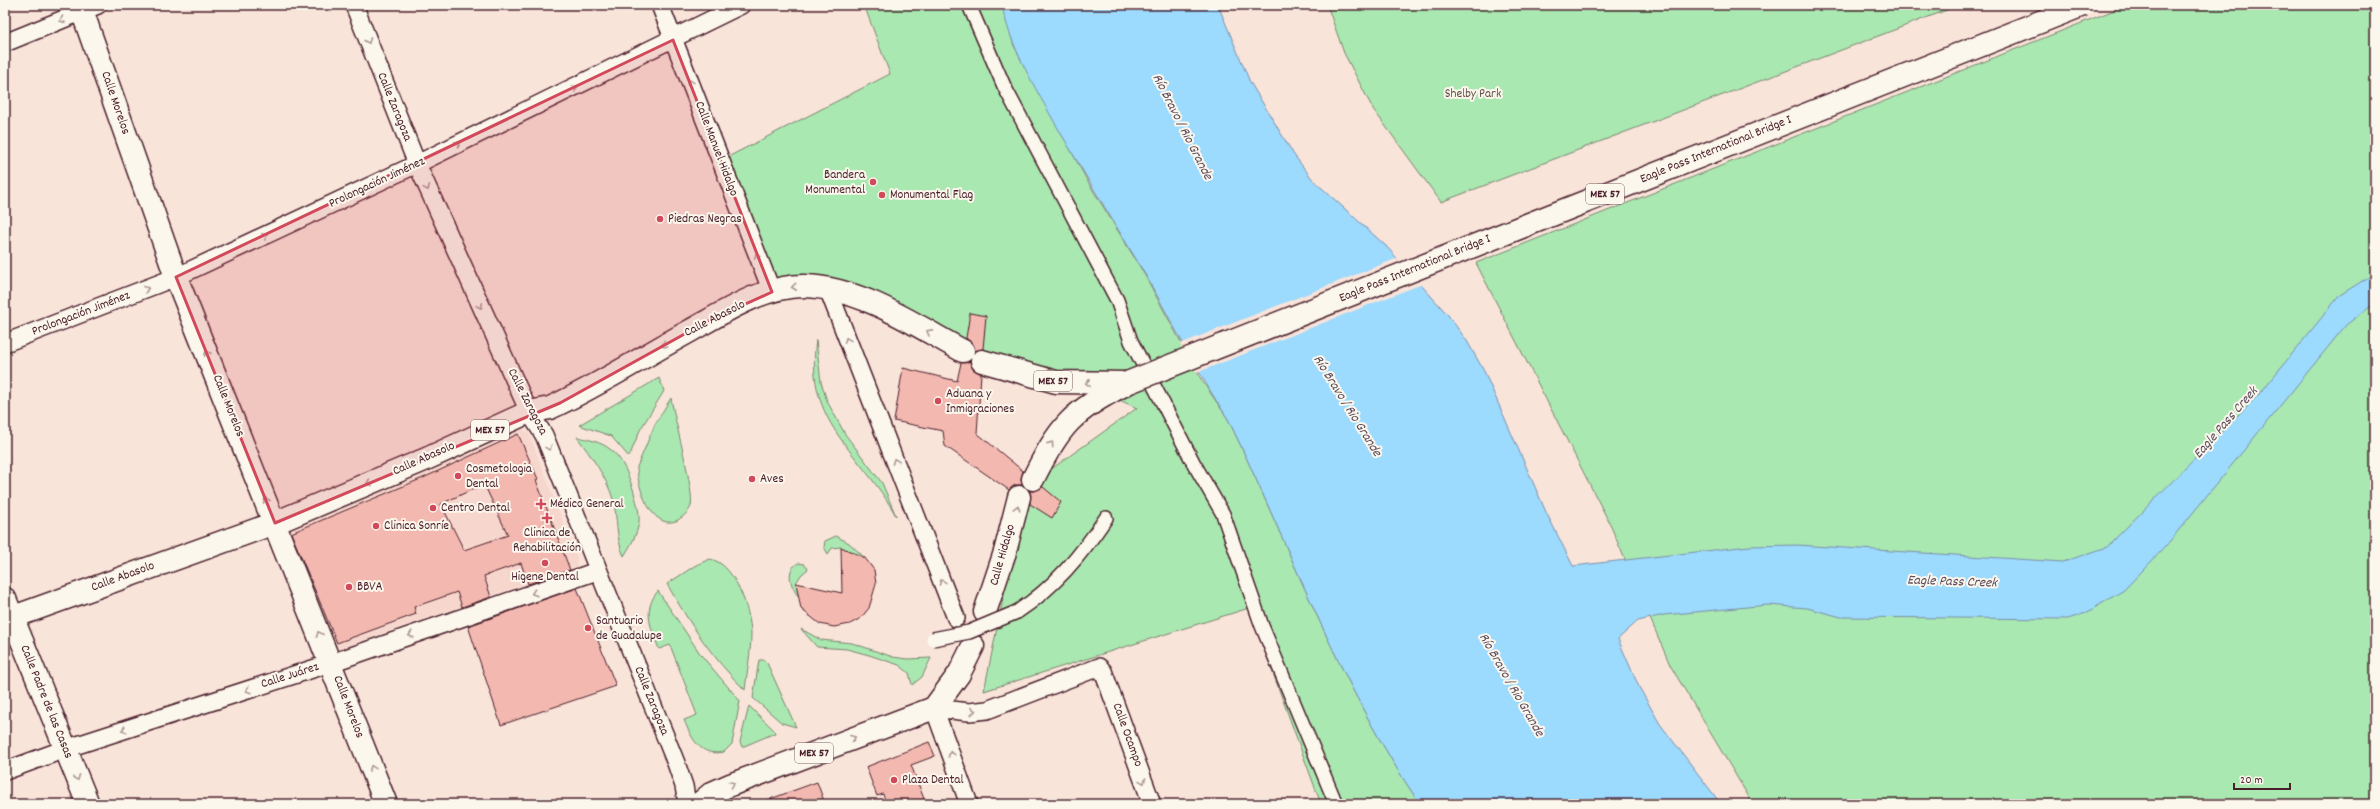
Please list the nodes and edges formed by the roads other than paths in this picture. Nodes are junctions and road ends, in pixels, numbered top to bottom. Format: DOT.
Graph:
graph roads {
  1 [pos="354,5"];
  2 [pos="660,5"];
  3 [pos="741,5"];
  4 [pos="969,5"];
  5 [pos="2083,5"];
  6 [pos="87,7"];
  7 [pos="674,40"];
  8 [pos="5,43"];
  9 [pos="417,164"];
  10 [pos="176,277"];
  11 [pos="828,289"];
  12 [pos="772,292"];
  13 [pos="5,343"];
  14 [pos="963,351"];
  15 [pos="982,361"];
  16 [pos="1127,384"];
  17 [pos="529,412"];
  18 [pos="1033,479"];
  19 [pos="1019,497"];
  20 [pos="1106,518"];
  21 [pos="275,523"];
  22 [pos="597,571"];
  23 [pos="7,612"];
  24 [pos="985,612"];
  25 [pos="956,618"];
  26 [pos="933,639"];
  27 [pos="970,649"];
  28 [pos="331,663"];
  29 [pos="934,708"];
  30 [pos="65,749"];
  31 [pos="5,771"];
  32 [pos="88,804"];
  33 [pos="386,804"];
  34 [pos="686,804"];
  35 [pos="699,804"];
  36 [pos="969,804"];
  37 [pos="1152,804"];
  38 [pos="1336,804"];
  1 -- 9 [label="street, Calle Zaragoza, one-way"];
  2 -- 7 [label="street, Calle Manuel Hidalgo"];
  3 -- 7 [label="street, Prolongación Jiménez"];
  4 -- 38 [label="street"];
  5 -- 16 [label="main road, Eagle Pass International Bridge I / MEX 57, bridge"];
  6 -- 8 [label="street, one-way"];
  6 -- 10 [label="main road, Calle Morelos"];
  9 -- 7 [label="street, Prolongación Jiménez, one-way"];
  12 -- 7 [label="street, Calle Manuel Hidalgo, one-way"];
  10 -- 9 [label="street, Prolongación Jiménez, one-way"];
  9 -- 17 [label="street, Calle Zaragoza, one-way"];
  13 -- 10 [label="street, Prolongación Jiménez, one-way"];
  21 -- 10 [label="main road, Calle Morelos, one-way"];
  11 -- 12 [label="main road, Calle Abasolo / MEX 57, one-way"];
  14 -- 11 [label="main road, Calle Abasolo / MEX 57, one-way"];
  25 -- 11 [label="street, one-way"];
  12 -- 17 [label="main road, Calle Abasolo / MEX 57, one-way"];
  16 -- 15 [label="main road, MEX 57, one-way"];
  18 -- 16 [label="main road, MEX 57, one-way"];
  17 -- 21 [label="main road, Calle Abasolo / MEX 57, one-way"];
  17 -- 22 [label="street, Calle Zaragoza, one-way"];
  24 -- 19 [label="main road, Calle Hidalgo, one-way"];
  20 -- 26 [label="street, bridge"];
  21 -- 23 [label="main road, Calle Abasolo / MEX 57"];
  28 -- 21 [label="main road, Calle Morelos, one-way"];
  22 -- 28 [label="street, Calle Juárez, one-way"];
  22 -- 34 [label="street, Calle Zaragoza"];
  23 -- 30 [label="main road, Calle Padre de las Casas"];
  27 -- 29 [label="main road"];
  28 -- 30 [label="street, Calle Juárez, one-way"];
  33 -- 28 [label="main road, Calle Morelos, one-way"];
  35 -- 29 [label="main road, MEX 57, one-way"];
  36 -- 29 [label="street, one-way"];
  29 -- 37 [label="street, Calle Ocampo / MEX 57, one-way"];
  30 -- 31 [label="street, Calle Juárez"];
  30 -- 32 [label="main road, Calle Padre de las Casas, one-way"];
}
